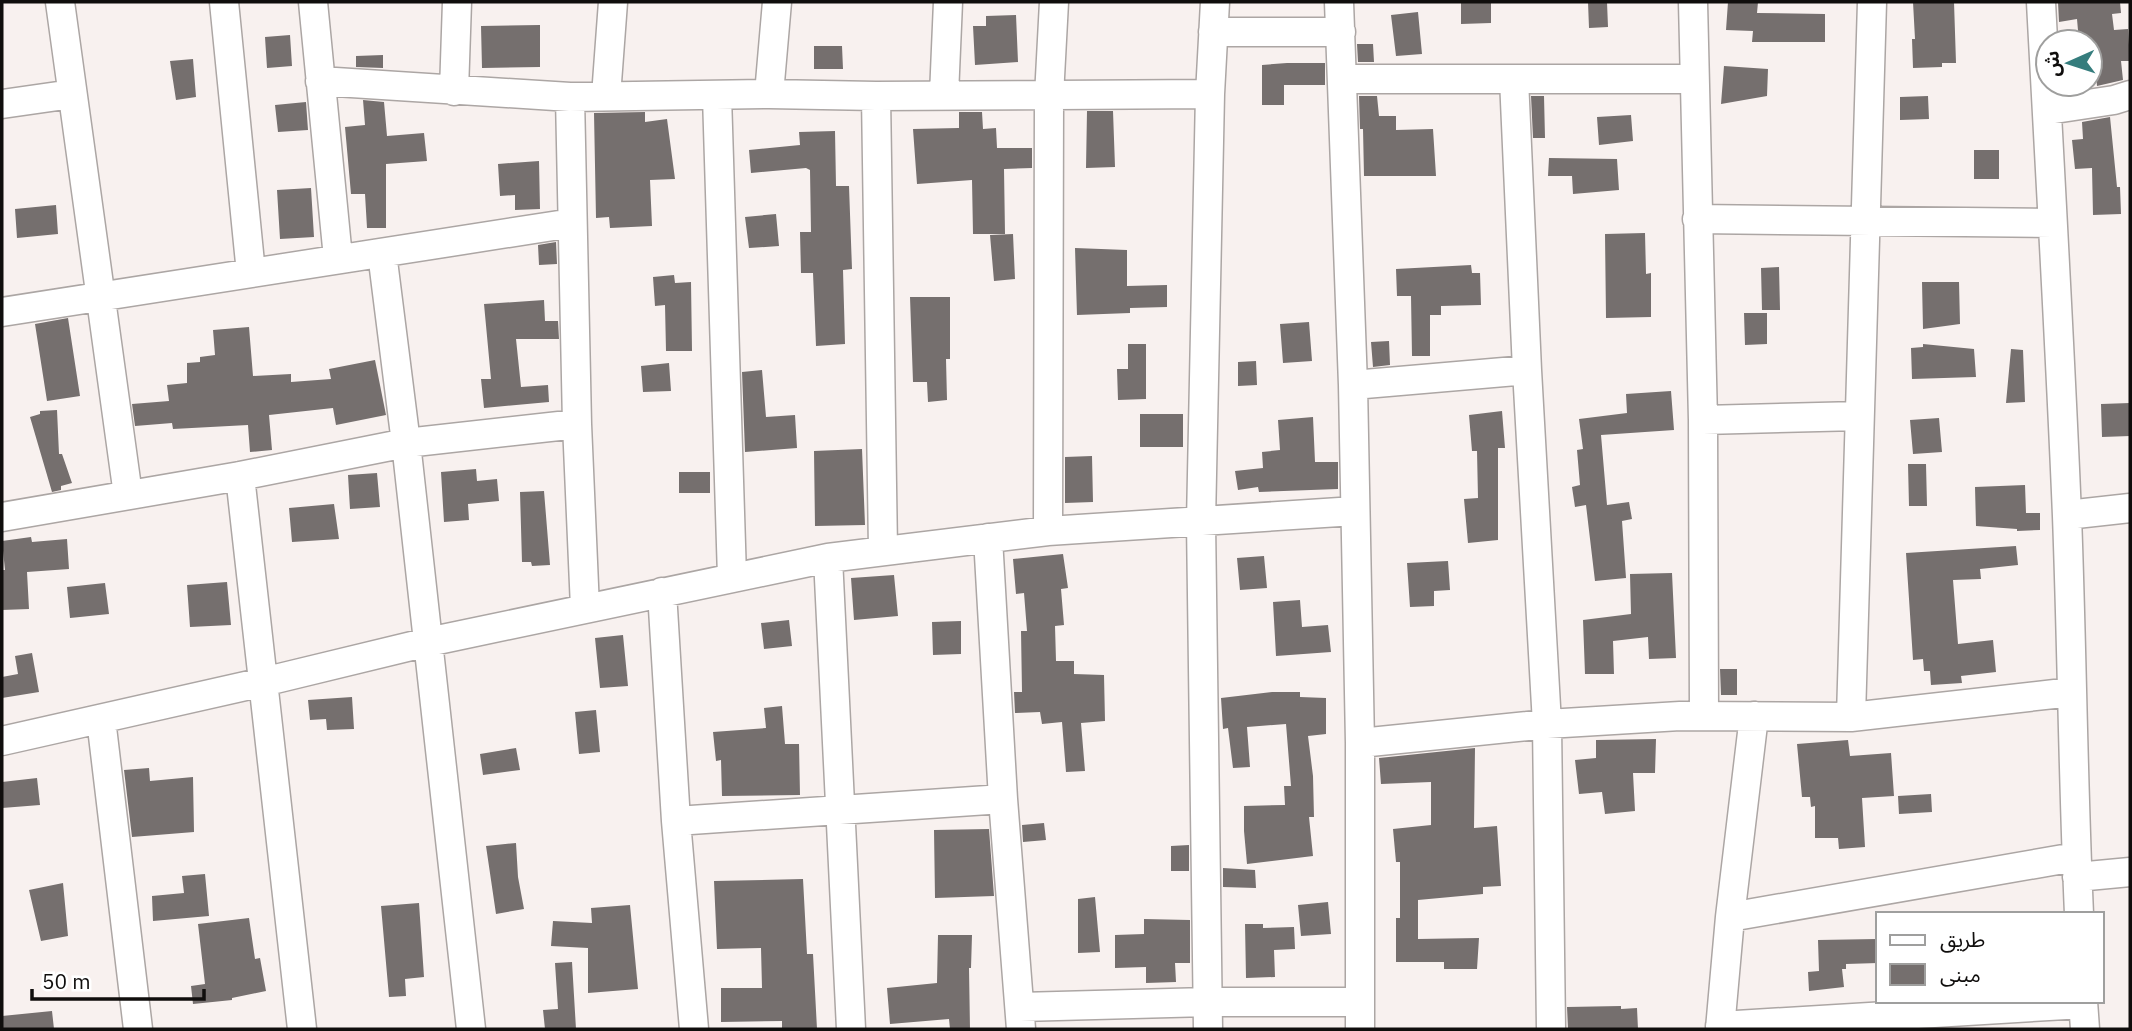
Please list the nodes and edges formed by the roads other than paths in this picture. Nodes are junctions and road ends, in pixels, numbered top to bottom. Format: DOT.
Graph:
graph roads {
  1 [pos="60,2"];
  2 [pos="227,2"];
  3 [pos="313,2"];
  4 [pos="457,2"];
  5 [pos="613,2"];
  6 [pos="777,2"];
  7 [pos="948,2"];
  8 [pos="1054,2"];
  9 [pos="1215,2"];
  10 [pos="1339,2"];
  11 [pos="1693,2"];
  12 [pos="1872,2"];
  13 [pos="2041,2"];
  14 [pos="1213,32"];
  15 [pos="1341,32"];
  16 [pos="1343,79"];
  17 [pos="1514,79"];
  18 [pos="1693,79"];
  19 [pos="320,81"];
  20 [pos="454,90"];
  21 [pos="72,94"];
  22 [pos="769,94"];
  23 [pos="1210,94"];
  24 [pos="2130,95"];
  25 [pos="606,96"];
  26 [pos="717,96"];
  27 [pos="876,96"];
  28 [pos="944,96"];
  29 [pos="1049,96"];
  30 [pos="570,97"];
  31 [pos="2,104"];
  32 [pos="2048,110"];
  33 [pos="1697,219"];
  34 [pos="1866,220"];
  35 [pos="572,223"];
  36 [pos="2052,223"];
  37 [pos="382,253"];
  38 [pos="338,258"];
  39 [pos="251,272"];
  40 [pos="101,296"];
  41 [pos="2,312"];
  42 [pos="1527,370"];
  43 [pos="1353,385"];
  44 [pos="1859,416"];
  45 [pos="1703,420"];
  46 [pos="577,424"];
  47 [pos="406,443"];
  48 [pos="240,476"];
  49 [pos="128,495"];
  50 [pos="2130,508"];
  51 [pos="1355,511"];
  52 [pos="2067,515"];
  53 [pos="2,517"];
  54 [pos="1201,522"];
  55 [pos="1048,531"];
  56 [pos="988,538"];
  57 [pos="883,550"];
  58 [pos="828,558"];
  59 [pos="732,577"];
  60 [pos="662,592"];
  61 [pos="585,608"];
  62 [pos="428,642"];
  63 [pos="263,682"];
  64 [pos="2072,692"];
  65 [pos="1704,715"];
  66 [pos="1754,716"];
  67 [pos="1851,717"];
  68 [pos="102,719"];
  69 [pos="1547,724"];
  70 [pos="2,741"];
  71 [pos="1360,743"];
  72 [pos="1003,799"];
  73 [pos="840,812"];
  74 [pos="676,821"];
  75 [pos="2076,867"];
  76 [pos="2130,872"];
  77 [pos="1888,902"];
  78 [pos="2079,912"];
  79 [pos="1730,917"];
  80 [pos="1894,1008"];
  81 [pos="2084,1011"];
  82 [pos="1360,1015"];
  83 [pos="1208,1016"];
  84 [pos="1021,1018"];
  85 [pos="1720,1027"];
  86 [pos="138,1029"];
  87 [pos="302,1029"];
  88 [pos="471,1029"];
  89 [pos="694,1029"];
  90 [pos="851,1029"];
  91 [pos="1551,1029"];
  1 -- 21 [label="street"];
  2 -- 39 [label="street"];
  3 -- 19 [label="street"];
  4 -- 20 [label="street"];
  5 -- 25 [label="street"];
  6 -- 22 [label="street"];
  7 -- 28 [label="street"];
  8 -- 29 [label="street"];
  9 -- 14 [label="street"];
  10 -- 15 [label="street"];
  11 -- 18 [label="street"];
  12 -- 34 [label="street"];
  13 -- 32 [label="street"];
  14 -- 15 [label="street"];
  14 -- 23 [label="street"];
  15 -- 16 [label="street"];
  16 -- 17 [label="street"];
  16 -- 43 [label="street"];
  17 -- 18 [label="street"];
  17 -- 42 [label="street"];
  18 -- 33 [label="street"];
  19 -- 20 [label="street"];
  19 -- 38 [label="street"];
  20 -- 30 [label="street"];
  21 -- 31 [label="street"];
  21 -- 40 [label="street"];
  22 -- 26 [label="street"];
  22 -- 27 [label="street"];
  23 -- 29 [label="street"];
  23 -- 54 [label="street"];
  24 -- 32 [label="street"];
  25 -- 26 [label="street"];
  25 -- 30 [label="street"];
  26 -- 59 [label="street"];
  27 -- 28 [label="street"];
  27 -- 57 [label="street"];
  28 -- 29 [label="street"];
  29 -- 55 [label="street"];
  30 -- 35 [label="street"];
  32 -- 36 [label="street"];
  33 -- 34 [label="street"];
  33 -- 45 [label="street"];
  34 -- 36 [label="street"];
  34 -- 44 [label="street"];
  35 -- 37 [label="street"];
  35 -- 46 [label="street"];
  36 -- 52 [label="street"];
  37 -- 38 [label="street"];
  37 -- 47 [label="street"];
  38 -- 39 [label="street"];
  39 -- 40 [label="street"];
  40 -- 41 [label="street"];
  40 -- 49 [label="street"];
  42 -- 43 [label="street"];
  42 -- 69 [label="street"];
  43 -- 51 [label="street"];
  44 -- 45 [label="street"];
  44 -- 67 [label="street"];
  45 -- 65 [label="street"];
  46 -- 47 [label="street"];
  46 -- 61 [label="street"];
  47 -- 48 [label="street"];
  47 -- 62 [label="street"];
  48 -- 49 [label="street"];
  48 -- 63 [label="street"];
  49 -- 53 [label="street"];
  50 -- 52 [label="street"];
  51 -- 54 [label="street"];
  51 -- 71 [label="street"];
  52 -- 64 [label="street"];
  54 -- 55 [label="street"];
  54 -- 83 [label="street"];
  55 -- 56 [label="street"];
  56 -- 57 [label="street"];
  56 -- 72 [label="street"];
  57 -- 58 [label="street"];
  58 -- 59 [label="street"];
  58 -- 73 [label="street"];
  59 -- 60 [label="street"];
  60 -- 61 [label="street"];
  60 -- 74 [label="street"];
  61 -- 62 [label="street"];
  62 -- 63 [label="street"];
  62 -- 88 [label="street"];
  63 -- 68 [label="street"];
  63 -- 87 [label="street"];
  64 -- 67 [label="street"];
  64 -- 75 [label="street"];
  65 -- 66 [label="street"];
  65 -- 69 [label="street"];
  66 -- 67 [label="street"];
  66 -- 79 [label="street"];
  68 -- 70 [label="street"];
  68 -- 86 [label="street"];
  69 -- 71 [label="street"];
  69 -- 91 [label="street"];
  71 -- 82 [label="street"];
  72 -- 73 [label="street"];
  72 -- 84 [label="street"];
  73 -- 74 [label="street"];
  73 -- 90 [label="street"];
  74 -- 89 [label="street"];
  75 -- 76 [label="street"];
  75 -- 77 [label="street"];
  75 -- 78 [label="street"];
  77 -- 79 [label="street"];
  79 -- 85 [label="street"];
  80 -- 81 [label="street"];
  80 -- 85 [label="street"];
  82 -- 83 [label="street"];
  83 -- 84 [label="street"];
}
